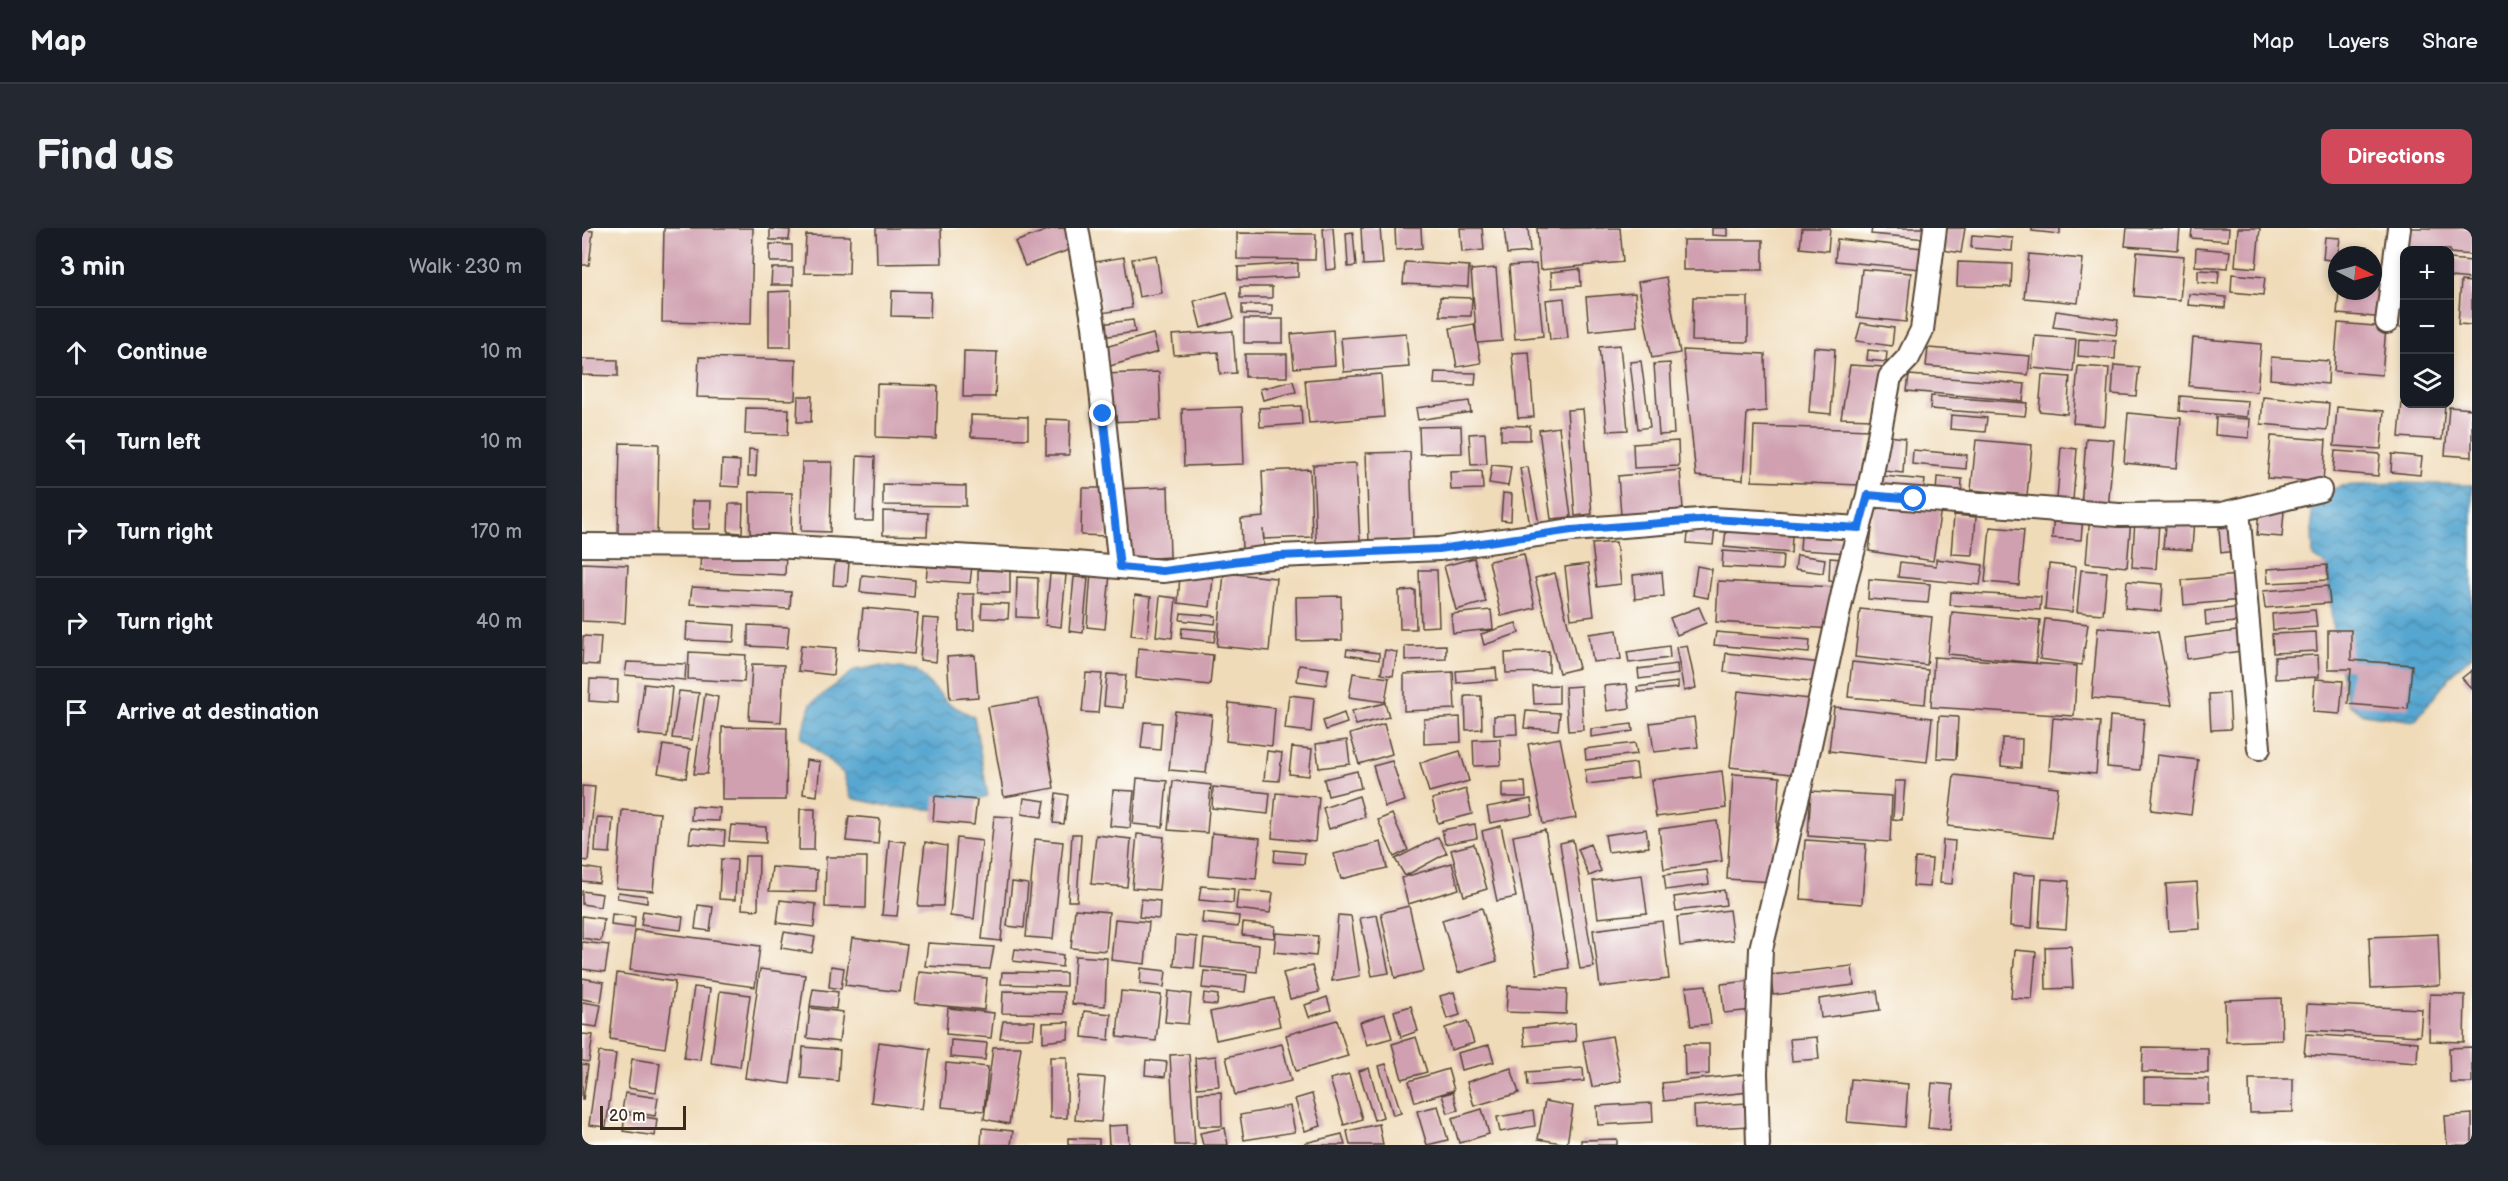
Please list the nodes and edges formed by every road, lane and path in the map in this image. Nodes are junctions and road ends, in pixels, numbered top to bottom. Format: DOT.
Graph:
graph roads {
  1 [pos="1077,228"];
  2 [pos="1935,228"];
  3 [pos="2399,228"];
  4 [pos="2387,322"];
  5 [pos="2320,490"];
  6 [pos="1868,495"];
  7 [pos="2238,510"];
  8 [pos="1859,528"];
  9 [pos="582,545"];
  10 [pos="1120,567"];
  11 [pos="2259,748"];
  12 [pos="1758,1145"];
  1 -- 10 [label="street"];
  2 -- 6 [label="street"];
  3 -- 4 [label="street"];
  5 -- 7 [label="street"];
  6 -- 7 [label="street"];
  6 -- 8 [label="street"];
  7 -- 11 [label="street"];
  8 -- 10 [label="street"];
  8 -- 12 [label="street"];
  9 -- 10 [label="street"];
}
